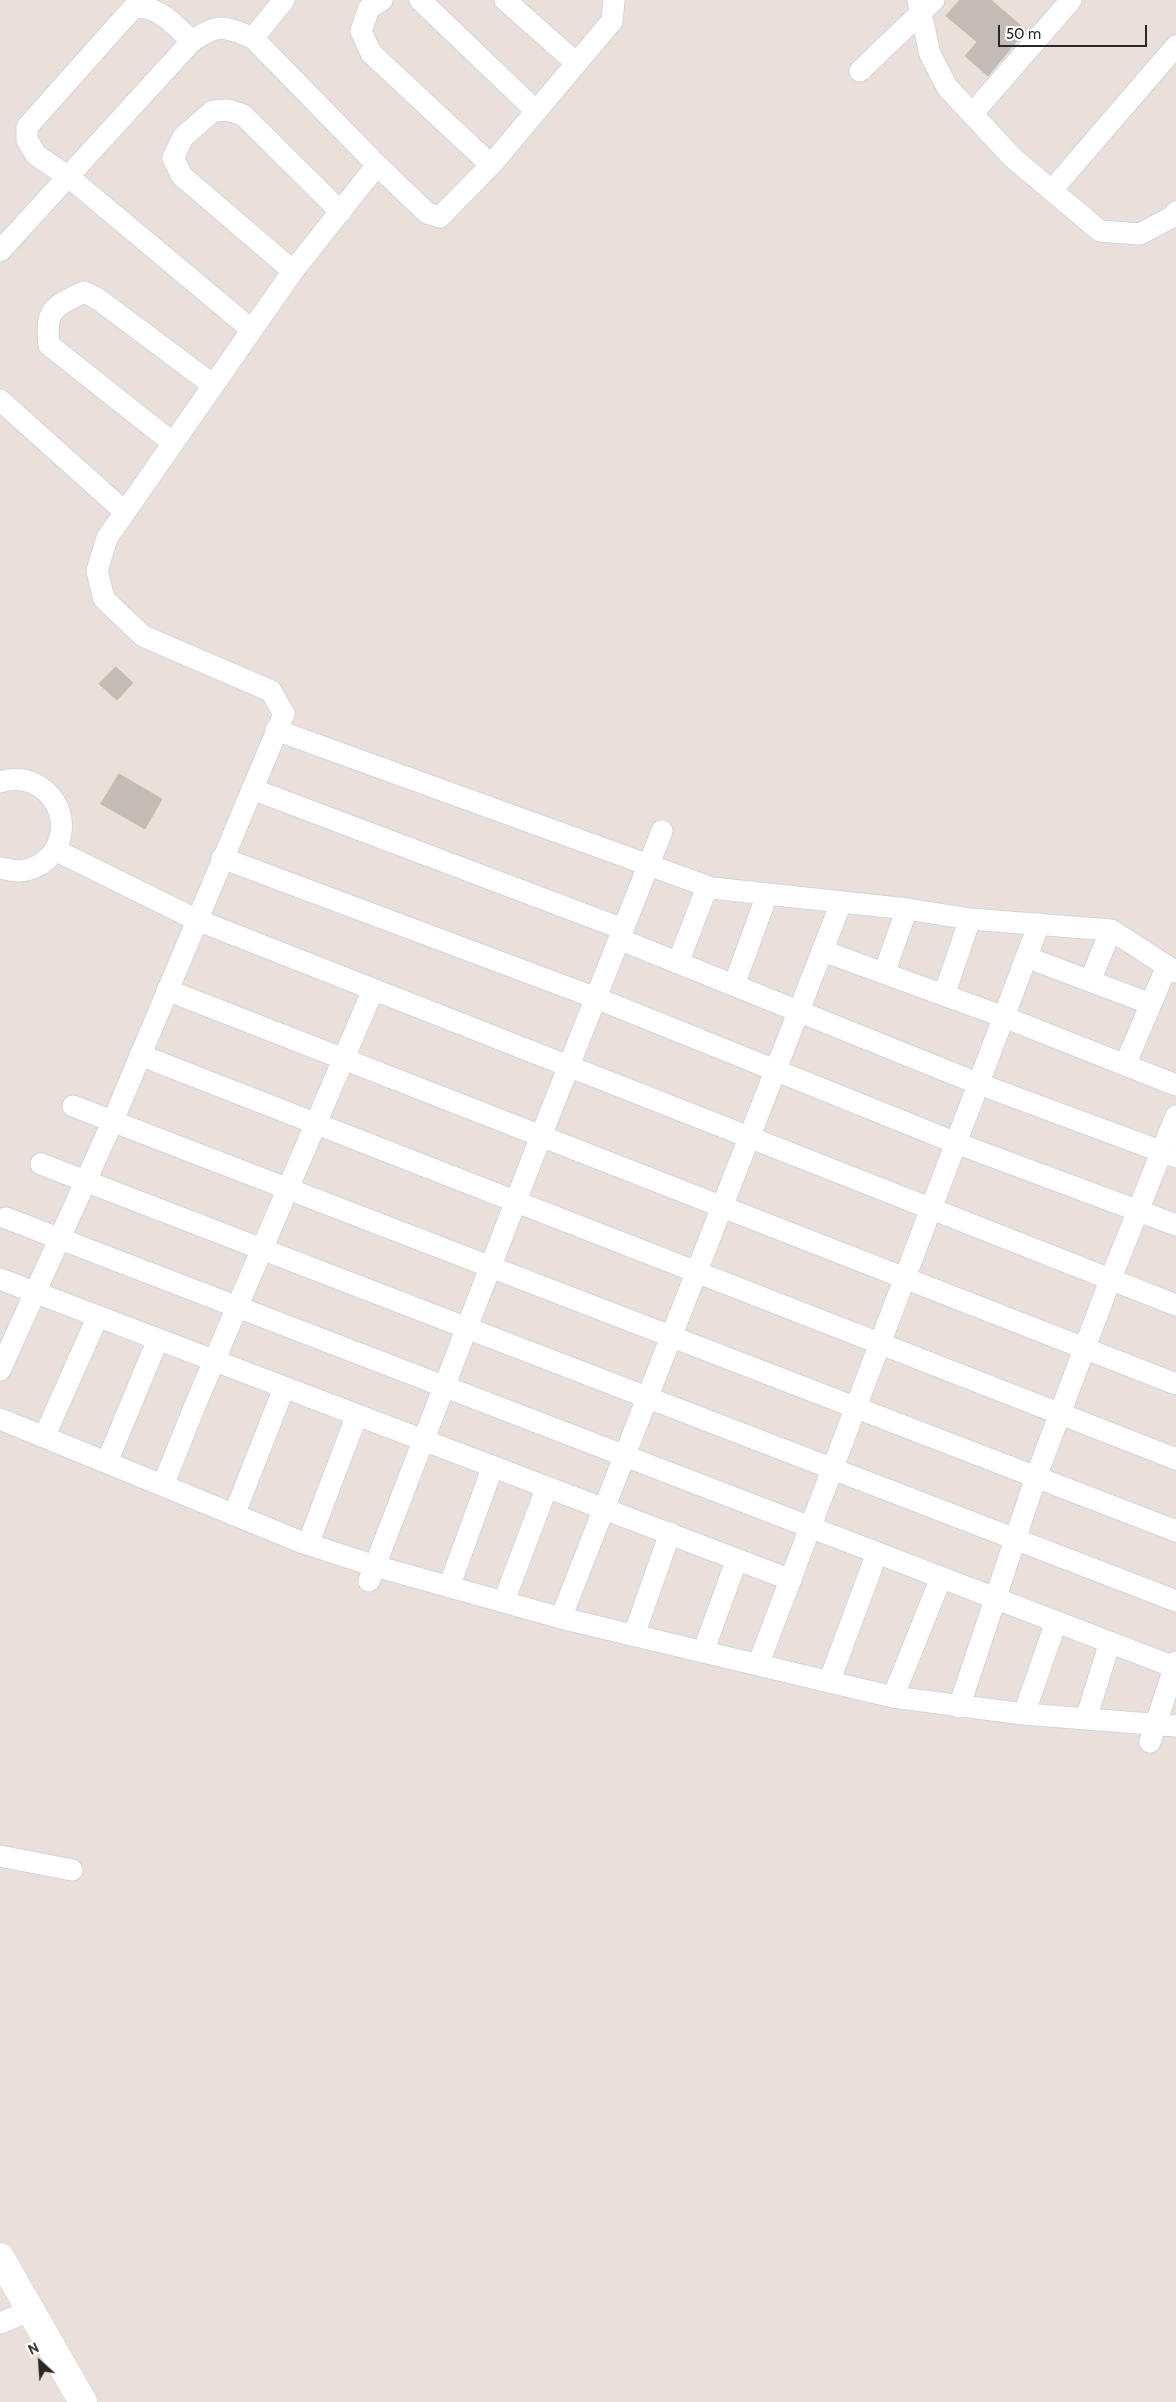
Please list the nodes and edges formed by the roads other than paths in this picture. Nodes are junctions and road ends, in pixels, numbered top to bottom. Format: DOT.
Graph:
graph roads {
  1 [pos="284,0"];
  2 [pos="382,0"];
  3 [pos="420,0"];
  4 [pos="504,0"];
  5 [pos="614,0"];
  6 [pos="1071,0"];
  7 [pos="924,5"];
  8 [pos="253,38"];
  9 [pos="192,41"];
  10 [pos="1176,46"];
  11 [pos="576,63"];
  12 [pos="860,70"];
  13 [pos="536,111"];
  14 [pos="972,114"];
  15 [pos="377,165"];
  16 [pos="491,165"];
  17 [pos="70,178"];
  18 [pos="1052,190"];
  19 [pos="341,212"];
  20 [pos="1176,212"];
  21 [pos="0,251"];
  22 [pos="293,271"];
  23 [pos="252,330"];
  24 [pos="214,385"];
  25 [pos="0,400"];
  26 [pos="172,443"];
  27 [pos="125,512"];
  28 [pos="276,730"];
  29 [pos="0,782"];
  30 [pos="252,789"];
  31 [pos="662,831"];
  32 [pos="55,850"];
  33 [pos="222,858"];
  34 [pos="648,866"];
  35 [pos="0,868"];
  36 [pos="707,887"];
  37 [pos="767,895"];
  38 [pos="841,903"];
  39 [pos="907,909"];
  40 [pos="197,920"];
  41 [pos="970,920"];
  42 [pos="1039,924"];
  43 [pos="1111,930"];
  44 [pos="621,934"];
  45 [pos="823,951"];
  46 [pos="1026,957"];
  47 [pos="678,963"];
  48 [pos="1171,969"];
  49 [pos="884,973"];
  50 [pos="1090,981"];
  51 [pos="734,985"];
  52 [pos="168,990"];
  53 [pos="373,990"];
  54 [pos="944,995"];
  55 [pos="596,998"];
  56 [pos="1151,1004"];
  57 [pos="799,1011"];
  58 [pos="1004,1017"];
  59 [pos="140,1055"];
  60 [pos="344,1059"];
  61 [pos="1125,1065"];
  62 [pos="568,1067"];
  63 [pos="776,1070"];
  64 [pos="979,1084"];
  65 [pos="1176,1085"];
  66 [pos="73,1106"];
  67 [pos="1176,1116"];
  68 [pos="112,1122"];
  69 [pos="316,1124"];
  70 [pos="541,1136"];
  71 [pos="749,1137"];
  72 [pos="956,1143"];
  73 [pos="1169,1155"];
  74 [pos="41,1164"];
  75 [pos="85,1182"];
  76 [pos="288,1190"];
  77 [pos="515,1201"];
  78 [pos="722,1206"];
  79 [pos="931,1208"];
  80 [pos="1138,1211"];
  81 [pos="6,1218"];
  82 [pos="1176,1225"];
  83 [pos="59,1239"];
  84 [pos="262,1250"];
  85 [pos="490,1267"];
  86 [pos="696,1272"];
  87 [pos="905,1278"];
  88 [pos="1111,1278"];
  89 [pos="0,1279"];
  90 [pos="35,1292"];
  91 [pos="1176,1305"];
  92 [pos="237,1308"];
  93 [pos="98,1316"];
  94 [pos="466,1329"];
  95 [pos="670,1337"];
  96 [pos="158,1339"];
  97 [pos="880,1344"];
  98 [pos="1084,1348"];
  99 [pos="214,1361"];
  100 [pos="0,1370"];
  101 [pos="1176,1384"];
  102 [pos="444,1387"];
  103 [pos="284,1388"];
  104 [pos="646,1398"];
  105 [pos="856,1408"];
  106 [pos="1060,1414"];
  107 [pos="357,1415"];
  108 [pos="0,1419"];
  109 [pos="44,1437"];
  110 [pos="423,1440"];
  111 [pos="624,1456"];
  112 [pos="1176,1459"];
  113 [pos="107,1462"];
  114 [pos="493,1466"];
  115 [pos="833,1470"];
  116 [pos="1036,1477"];
  117 [pos="164,1485"];
  118 [pos="547,1486"];
  119 [pos="603,1508"];
  120 [pos="234,1515"];
  121 [pos="811,1528"];
  122 [pos="1176,1531"];
  123 [pos="670,1534"];
  124 [pos="1015,1539"];
  125 [pos="308,1544"];
  126 [pos="877,1553"];
  127 [pos="737,1559"];
  128 [pos="372,1574"];
  129 [pos="941,1578"];
  130 [pos="791,1580"];
  131 [pos="449,1587"];
  132 [pos="995,1598"];
  133 [pos="504,1601"];
  134 [pos="1176,1601"];
  135 [pos="561,1618"];
  136 [pos="1056,1622"];
  137 [pos="634,1635"];
  138 [pos="1110,1642"];
  139 [pos="703,1652"];
  140 [pos="758,1665"];
  141 [pos="1175,1665"];
  142 [pos="829,1682"];
  143 [pos="893,1697"];
  144 [pos="959,1706"];
  145 [pos="1024,1714"];
  146 [pos="1086,1719"];
  147 [pos="1160,1731"];
  148 [pos="0,1856"];
  149 [pos="72,1870"];
  150 [pos="0,2257"];
  151 [pos="32,2310"];
  152 [pos="0,2323"];
  153 [pos="83,2402"];
  1 -- 8 [label="street"];
  2 -- 16 [label="street"];
  3 -- 13 [label="street"];
  4 -- 11 [label="street"];
  5 -- 11 [label="street"];
  6 -- 14 [label="street"];
  7 -- 12 [label="street"];
  7 -- 14 [label="street"];
  8 -- 9 [label="street"];
  8 -- 15 [label="street"];
  9 -- 17 [label="street"];
  9 -- 17 [label="street"];
  10 -- 18 [label="street"];
  11 -- 13 [label="street"];
  13 -- 16 [label="street"];
  14 -- 18 [label="street"];
  15 -- 16 [label="street"];
  15 -- 19 [label="street"];
  17 -- 21 [label="street"];
  17 -- 23 [label="street"];
  18 -- 20 [label="street"];
  19 -- 22 [label="street"];
  19 -- 22 [label="street"];
  22 -- 23 [label="street"];
  23 -- 24 [label="street"];
  24 -- 26 [label="street"];
  24 -- 26 [label="street"];
  25 -- 27 [label="street"];
  26 -- 27 [label="street"];
  27 -- 28 [label="street"];
  28 -- 30 [label="street"];
  28 -- 34 [label="street"];
  29 -- 32 [label="street"];
  30 -- 33 [label="street"];
  30 -- 44 [label="street"];
  31 -- 34 [label="street"];
  32 -- 35 [label="street"];
  32 -- 40 [label="street"];
  33 -- 40 [label="street"];
  33 -- 55 [label="street"];
  34 -- 36 [label="street"];
  34 -- 44 [label="street"];
  36 -- 37 [label="street"];
  36 -- 47 [label="street"];
  37 -- 38 [label="street"];
  37 -- 51 [label="street"];
  38 -- 39 [label="street"];
  38 -- 45 [label="street"];
  39 -- 41 [label="street"];
  39 -- 49 [label="street"];
  40 -- 52 [label="street"];
  40 -- 53 [label="street"];
  41 -- 42 [label="street"];
  41 -- 54 [label="street"];
  42 -- 43 [label="street"];
  42 -- 46 [label="street"];
  43 -- 48 [label="street"];
  43 -- 50 [label="street"];
  44 -- 47 [label="street"];
  44 -- 55 [label="street"];
  45 -- 49 [label="street"];
  45 -- 57 [label="street"];
  46 -- 50 [label="street"];
  46 -- 58 [label="street"];
  47 -- 51 [label="street"];
  48 -- 56 [label="street"];
  49 -- 54 [label="street"];
  50 -- 56 [label="street"];
  51 -- 57 [label="street"];
  52 -- 59 [label="street"];
  52 -- 60 [label="street"];
  53 -- 60 [label="street"];
  53 -- 62 [label="street"];
  54 -- 58 [label="street"];
  55 -- 62 [label="street"];
  55 -- 63 [label="street"];
  56 -- 61 [label="street"];
  57 -- 63 [label="street"];
  57 -- 64 [label="street"];
  58 -- 61 [label="street"];
  58 -- 64 [label="street"];
  59 -- 68 [label="street"];
  59 -- 69 [label="street"];
  60 -- 69 [label="street"];
  60 -- 70 [label="street"];
  61 -- 65 [label="street"];
  62 -- 70 [label="street"];
  62 -- 71 [label="street"];
  63 -- 71 [label="street"];
  63 -- 72 [label="street"];
  64 -- 72 [label="street"];
  64 -- 73 [label="street"];
  66 -- 68 [label="street"];
  67 -- 73 [label="street"];
  68 -- 75 [label="street"];
  68 -- 76 [label="street"];
  69 -- 76 [label="street"];
  69 -- 77 [label="street"];
  70 -- 77 [label="street"];
  70 -- 78 [label="street"];
  71 -- 78 [label="street"];
  71 -- 79 [label="street"];
  72 -- 79 [label="street"];
  72 -- 80 [label="street"];
  73 -- 80 [label="street"];
  74 -- 75 [label="street"];
  75 -- 83 [label="street"];
  75 -- 84 [label="street"];
  76 -- 84 [label="street"];
  76 -- 85 [label="street"];
  77 -- 85 [label="street"];
  77 -- 86 [label="street"];
  78 -- 86 [label="street"];
  78 -- 87 [label="street"];
  79 -- 87 [label="street"];
  79 -- 88 [label="street"];
  80 -- 82 [label="street"];
  80 -- 88 [label="street"];
  81 -- 83 [label="street"];
  83 -- 90 [label="street"];
  83 -- 92 [label="street"];
  84 -- 92 [label="street"];
  84 -- 94 [label="street"];
  85 -- 94 [label="street"];
  85 -- 95 [label="street"];
  86 -- 95 [label="street"];
  86 -- 97 [label="street"];
  87 -- 97 [label="street"];
  87 -- 98 [label="street"];
  88 -- 91 [label="street"];
  88 -- 98 [label="street"];
  89 -- 90 [label="street"];
  90 -- 93 [label="street"];
  90 -- 100 [label="street"];
  92 -- 99 [label="street"];
  92 -- 102 [label="street"];
  93 -- 96 [label="street"];
  93 -- 109 [label="street"];
  94 -- 102 [label="street"];
  94 -- 104 [label="street"];
  95 -- 104 [label="street"];
  95 -- 105 [label="street"];
  96 -- 99 [label="street"];
  96 -- 113 [label="street"];
  97 -- 105 [label="street"];
  97 -- 106 [label="street"];
  98 -- 101 [label="street"];
  98 -- 106 [label="street"];
  99 -- 103 [label="street"];
  99 -- 117 [label="street"];
  102 -- 110 [label="street"];
  102 -- 111 [label="street"];
  103 -- 107 [label="street"];
  103 -- 120 [label="street"];
  104 -- 111 [label="street"];
  104 -- 115 [label="street"];
  105 -- 115 [label="street"];
  105 -- 116 [label="street"];
  106 -- 112 [label="street"];
  106 -- 116 [label="street"];
  107 -- 110 [label="street"];
  107 -- 125 [label="street"];
  108 -- 109 [label="street"];
  109 -- 113 [label="street"];
  110 -- 114 [label="street"];
  110 -- 128 [label="street"];
  111 -- 119 [label="street"];
  111 -- 121 [label="street"];
  113 -- 117 [label="street"];
  114 -- 118 [label="street"];
  114 -- 131 [label="street"];
  115 -- 121 [label="street"];
  115 -- 124 [label="street"];
  116 -- 122 [label="street"];
  116 -- 124 [label="street"];
  117 -- 120 [label="street"];
  118 -- 119 [label="street"];
  118 -- 133 [label="street"];
  119 -- 123 [label="street"];
  119 -- 135 [label="street"];
  120 -- 125 [label="street"];
  121 -- 126 [label="street"];
  121 -- 130 [label="street"];
  123 -- 127 [label="street"];
  123 -- 137 [label="street"];
  124 -- 132 [label="street"];
  124 -- 134 [label="street"];
  125 -- 128 [label="street"];
  126 -- 129 [label="street"];
  126 -- 142 [label="street"];
  127 -- 130 [label="street"];
  127 -- 139 [label="street"];
  128 -- 131 [label="street"];
  129 -- 132 [label="street"];
  129 -- 143 [label="street"];
  130 -- 140 [label="street"];
  131 -- 133 [label="street"];
  132 -- 136 [label="street"];
  132 -- 144 [label="street"];
  133 -- 135 [label="street"];
  135 -- 137 [label="street"];
  136 -- 138 [label="street"];
  136 -- 145 [label="street"];
  137 -- 139 [label="street"];
  138 -- 141 [label="street"];
  138 -- 146 [label="street"];
  139 -- 140 [label="street"];
  140 -- 142 [label="street"];
  141 -- 147 [label="street"];
  142 -- 143 [label="street"];
  143 -- 144 [label="street"];
  144 -- 145 [label="street"];
  145 -- 146 [label="street"];
  146 -- 147 [label="street"];
  148 -- 149 [label="street"];
  150 -- 151 [label="street"];
  151 -- 152 [label="street"];
  151 -- 153 [label="street"];
}
